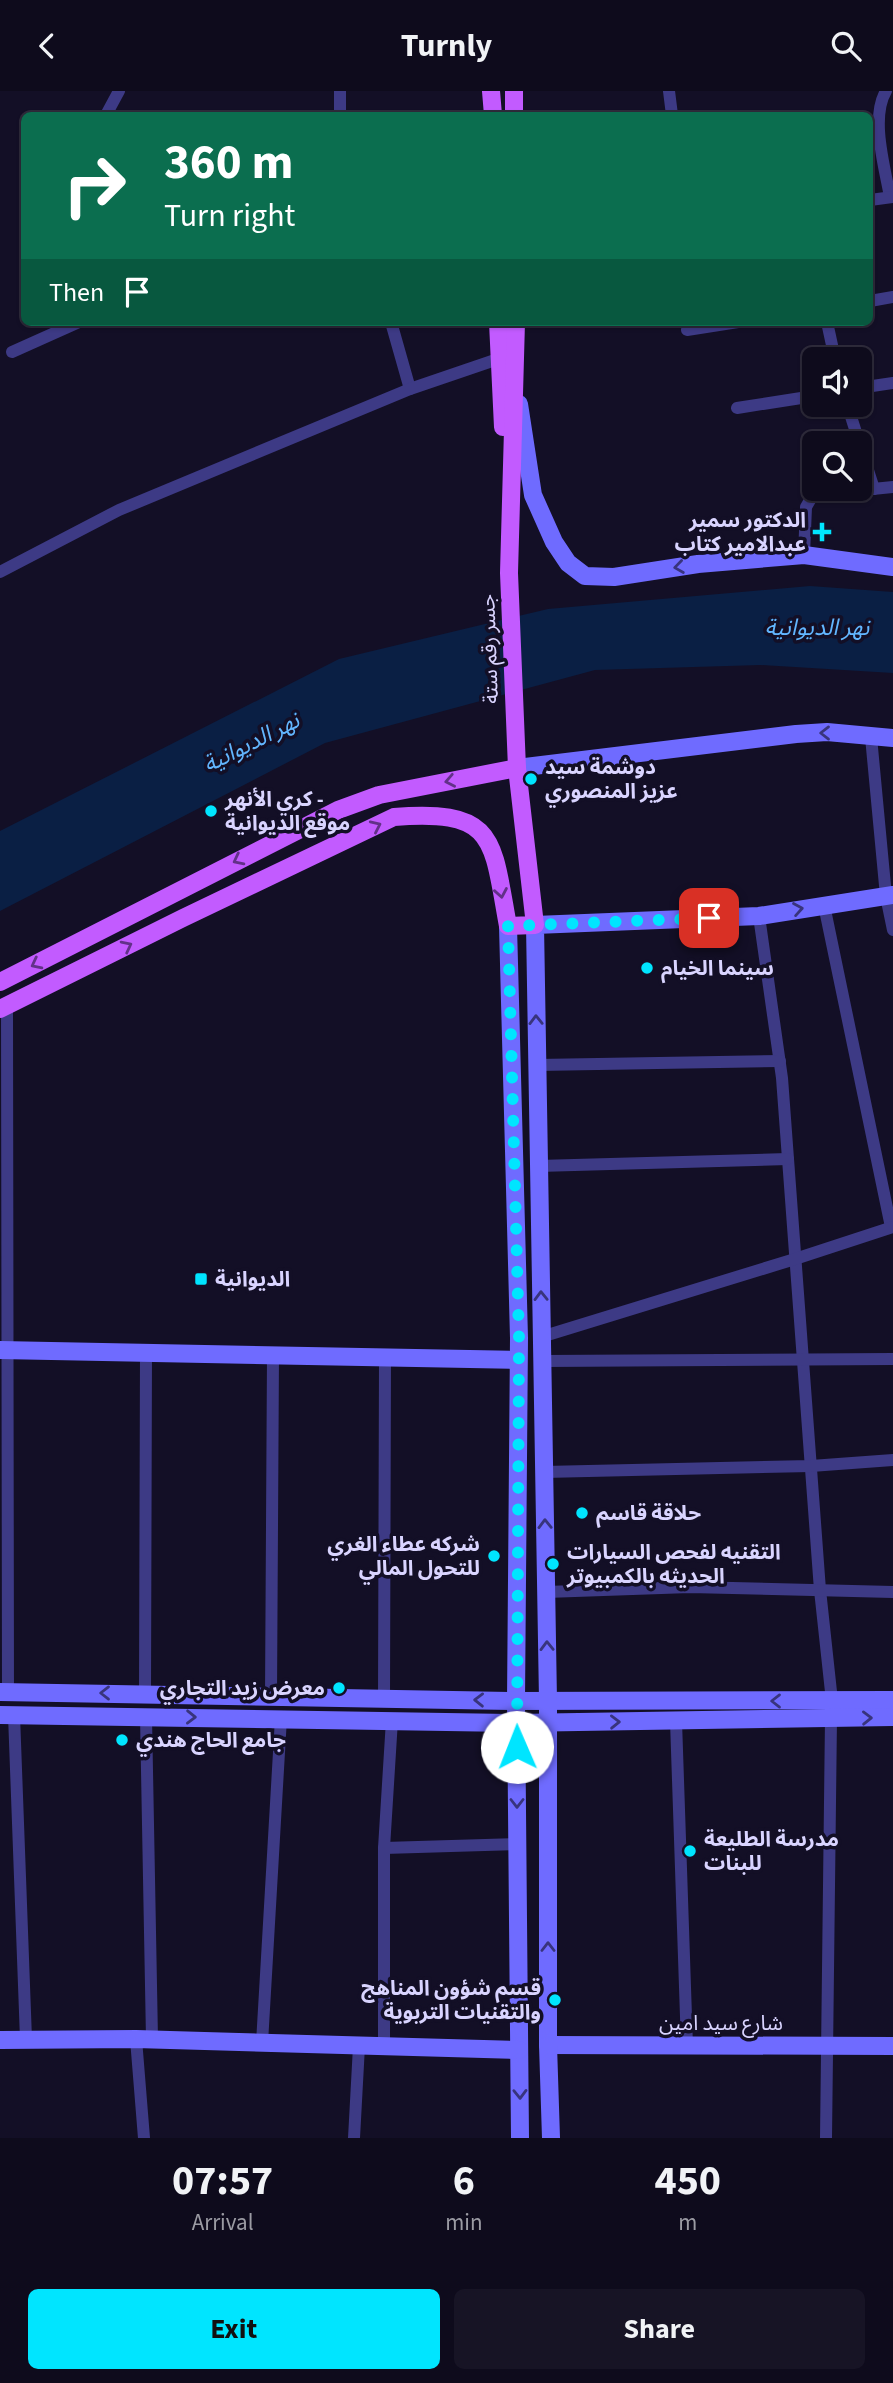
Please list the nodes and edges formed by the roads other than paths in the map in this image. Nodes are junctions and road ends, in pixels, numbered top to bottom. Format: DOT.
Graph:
graph roads {
  1 [pos="119,91"];
  2 [pos="340,91"];
  3 [pos="491,91"];
  4 [pos="514,91"];
  5 [pos="669,91"];
  6 [pos="886,91"];
  7 [pos="108,112"];
  8 [pos="340,112"];
  9 [pos="493,112"];
  10 [pos="514,112"];
  11 [pos="672,112"];
  12 [pos="892,197"];
  13 [pos="873,200"];
  14 [pos="893,297"];
  15 [pos="873,300"];
  16 [pos="70,326"];
  17 [pos="392,326"];
  18 [pos="498,326"];
  19 [pos="516,326"];
  20 [pos="712,326"];
  21 [pos="828,326"];
  22 [pos="687,330"];
  23 [pos="832,347"];
  24 [pos="12,352"];
  25 [pos="498,359"];
  26 [pos="515,377"];
  27 [pos="893,383"];
  28 [pos="872,386"];
  29 [pos="410,389"];
  30 [pos="802,398"];
  31 [pos="737,408"];
  32 [pos="851,417"];
  33 [pos="893,487"];
  34 [pos="874,489"];
  35 [pos="510,505"];
  36 [pos="804,555"];
  37 [pos="893,567"];
  38 [pos="0,572"];
  39 [pos="871,737"];
  40 [pos="893,738"];
  41 [pos="517,768"];
  42 [pos="171,893"];
  43 [pos="890,895"];
  44 [pos="824,905"];
  45 [pos="760,916"];
  46 [pos="183,918"];
  47 [pos="535,925"];
  48 [pos="508,926"];
  49 [pos="893,930"];
  50 [pos="0,982"];
  51 [pos="4,1007"];
  52 [pos="779,1061"];
  53 [pos="537,1065"];
  54 [pos="788,1159"];
  55 [pos="538,1166"];
  56 [pos="892,1227"];
  57 [pos="796,1259"];
  58 [pos="541,1337"];
  59 [pos="4,1350"];
  60 [pos="146,1352"];
  61 [pos="273,1355"];
  62 [pos="385,1358"];
  63 [pos="803,1359"];
  64 [pos="893,1359"];
  65 [pos="518,1360"];
  66 [pos="542,1361"];
  67 [pos="893,1459"];
  68 [pos="811,1465"];
  69 [pos="544,1472"];
  70 [pos="4,1479"];
  71 [pos="820,1590"];
  72 [pos="546,1592"];
  73 [pos="893,1592"];
  74 [pos="4,1693"];
  75 [pos="145,1693"];
  76 [pos="271,1696"];
  77 [pos="384,1698"];
  78 [pos="893,1700"];
  79 [pos="516,1701"];
  80 [pos="548,1701"];
  81 [pos="832,1709"];
  82 [pos="7,1715"];
  83 [pos="146,1717"];
  84 [pos="893,1717"];
  85 [pos="281,1719"];
  86 [pos="392,1720"];
  87 [pos="676,1721"];
  88 [pos="517,1723"];
  89 [pos="547,1723"];
  90 [pos="518,1844"];
  91 [pos="384,1848"];
  92 [pos="0,2039"];
  93 [pos="26,2039"];
  94 [pos="144,2039"];
  95 [pos="262,2043"];
  96 [pos="548,2045"];
  97 [pos="359,2046"];
  98 [pos="384,2046"];
  99 [pos="687,2046"];
  100 [pos="828,2046"];
  101 [pos="893,2046"];
  102 [pos="519,2050"];
  103 [pos="144,2138"];
  104 [pos="354,2138"];
  105 [pos="520,2138"];
  106 [pos="551,2138"];
  107 [pos="826,2138"];
  1 -- 7 [label="street"];
  2 -- 8 [label="street"];
  3 -- 9 [label="main road"];
  4 -- 10 [label="main road"];
  5 -- 11 [label="street"];
  6 -- 12 [label="street"];
  12 -- 13 [label="street"];
  14 -- 15 [label="street"];
  16 -- 24 [label="street"];
  17 -- 29 [label="street"];
  18 -- 25 [label="main road"];
  19 -- 26 [label="main road"];
  20 -- 22 [label="street"];
  21 -- 23 [label="street"];
  25 -- 29 [label="street"];
  25 -- 35 [label="main road"];
  26 -- 35 [label="main road"];
  36 -- 26 [label="main road, one-way"];
  27 -- 28 [label="street"];
  29 -- 38 [label="street"];
  30 -- 31 [label="street"];
  32 -- 34 [label="street"];
  33 -- 34 [label="street"];
  34 -- 36 [label="street"];
  35 -- 41 [label="main road, جسر رقم ستة"];
  36 -- 37 [label="main road"];
  39 -- 40 [label="main road"];
  39 -- 41 [label="main road, one-way"];
  39 -- 43 [label="street"];
  41 -- 42 [label="main road, one-way"];
  41 -- 47 [label="main road, جسر رقم ستة"];
  42 -- 46 [label="main road"];
  42 -- 50 [label="main road, one-way"];
  43 -- 44 [label="main road"];
  43 -- 49 [label="street"];
  45 -- 44 [label="main road, one-way"];
  44 -- 56 [label="street"];
  45 -- 47 [label="main road"];
  45 -- 52 [label="street"];
  46 -- 48 [label="main road, one-way"];
  51 -- 46 [label="main road, one-way"];
  47 -- 48 [label="main road"];
  53 -- 47 [label="main road, one-way"];
  48 -- 65 [label="main road"];
  51 -- 59 [label="street"];
  52 -- 53 [label="street"];
  52 -- 54 [label="street"];
  53 -- 55 [label="main road"];
  54 -- 55 [label="street"];
  54 -- 57 [label="street"];
  58 -- 55 [label="main road, one-way"];
  56 -- 57 [label="street"];
  57 -- 58 [label="street"];
  57 -- 63 [label="street"];
  58 -- 66 [label="main road"];
  59 -- 60 [label="main road"];
  59 -- 70 [label="street"];
  60 -- 61 [label="main road"];
  60 -- 75 [label="street"];
  61 -- 62 [label="main road"];
  61 -- 76 [label="street"];
  62 -- 65 [label="main road"];
  62 -- 77 [label="street"];
  63 -- 64 [label="street"];
  63 -- 66 [label="street"];
  63 -- 68 [label="street"];
  65 -- 79 [label="main road"];
  66 -- 69 [label="main road"];
  67 -- 68 [label="street"];
  68 -- 69 [label="street"];
  68 -- 71 [label="street"];
  72 -- 69 [label="main road, one-way"];
  70 -- 74 [label="street"];
  71 -- 72 [label="street"];
  71 -- 73 [label="street"];
  71 -- 81 [label="street"];
  80 -- 72 [label="main road, one-way"];
  75 -- 74 [label="main road, one-way"];
  75 -- 76 [label="main road"];
  76 -- 77 [label="main road"];
  79 -- 77 [label="main road, one-way"];
  78 -- 81 [label="main road"];
  79 -- 80 [label="main road"];
  79 -- 88 [label="main road"];
  81 -- 80 [label="main road, one-way"];
  80 -- 89 [label="main road"];
  81 -- 84 [label="main road, one-way"];
  81 -- 87 [label="main road"];
  81 -- 100 [label="street"];
  82 -- 83 [label="main road"];
  82 -- 93 [label="street"];
  83 -- 85 [label="main road, one-way"];
  83 -- 94 [label="street"];
  85 -- 86 [label="main road"];
  85 -- 95 [label="street"];
  86 -- 88 [label="main road"];
  86 -- 91 [label="street"];
  89 -- 87 [label="main road, one-way"];
  87 -- 99 [label="street"];
  88 -- 89 [label="main road"];
  88 -- 90 [label="main road, one-way"];
  96 -- 89 [label="main road, one-way"];
  90 -- 91 [label="street"];
  90 -- 102 [label="main road"];
  91 -- 98 [label="street"];
  92 -- 93 [label="main road"];
  93 -- 94 [label="main road"];
  94 -- 95 [label="main road"];
  94 -- 103 [label="street"];
  95 -- 97 [label="main road"];
  96 -- 99 [label="main road, شارع سيد امين"];
  96 -- 106 [label="main road"];
  97 -- 98 [label="main road"];
  97 -- 104 [label="street"];
  98 -- 102 [label="main road"];
  99 -- 100 [label="main road, شارع سيد امين"];
  100 -- 101 [label="main road, شارع سيد امين"];
  100 -- 107 [label="street"];
  102 -- 105 [label="main road, one-way"];
}
